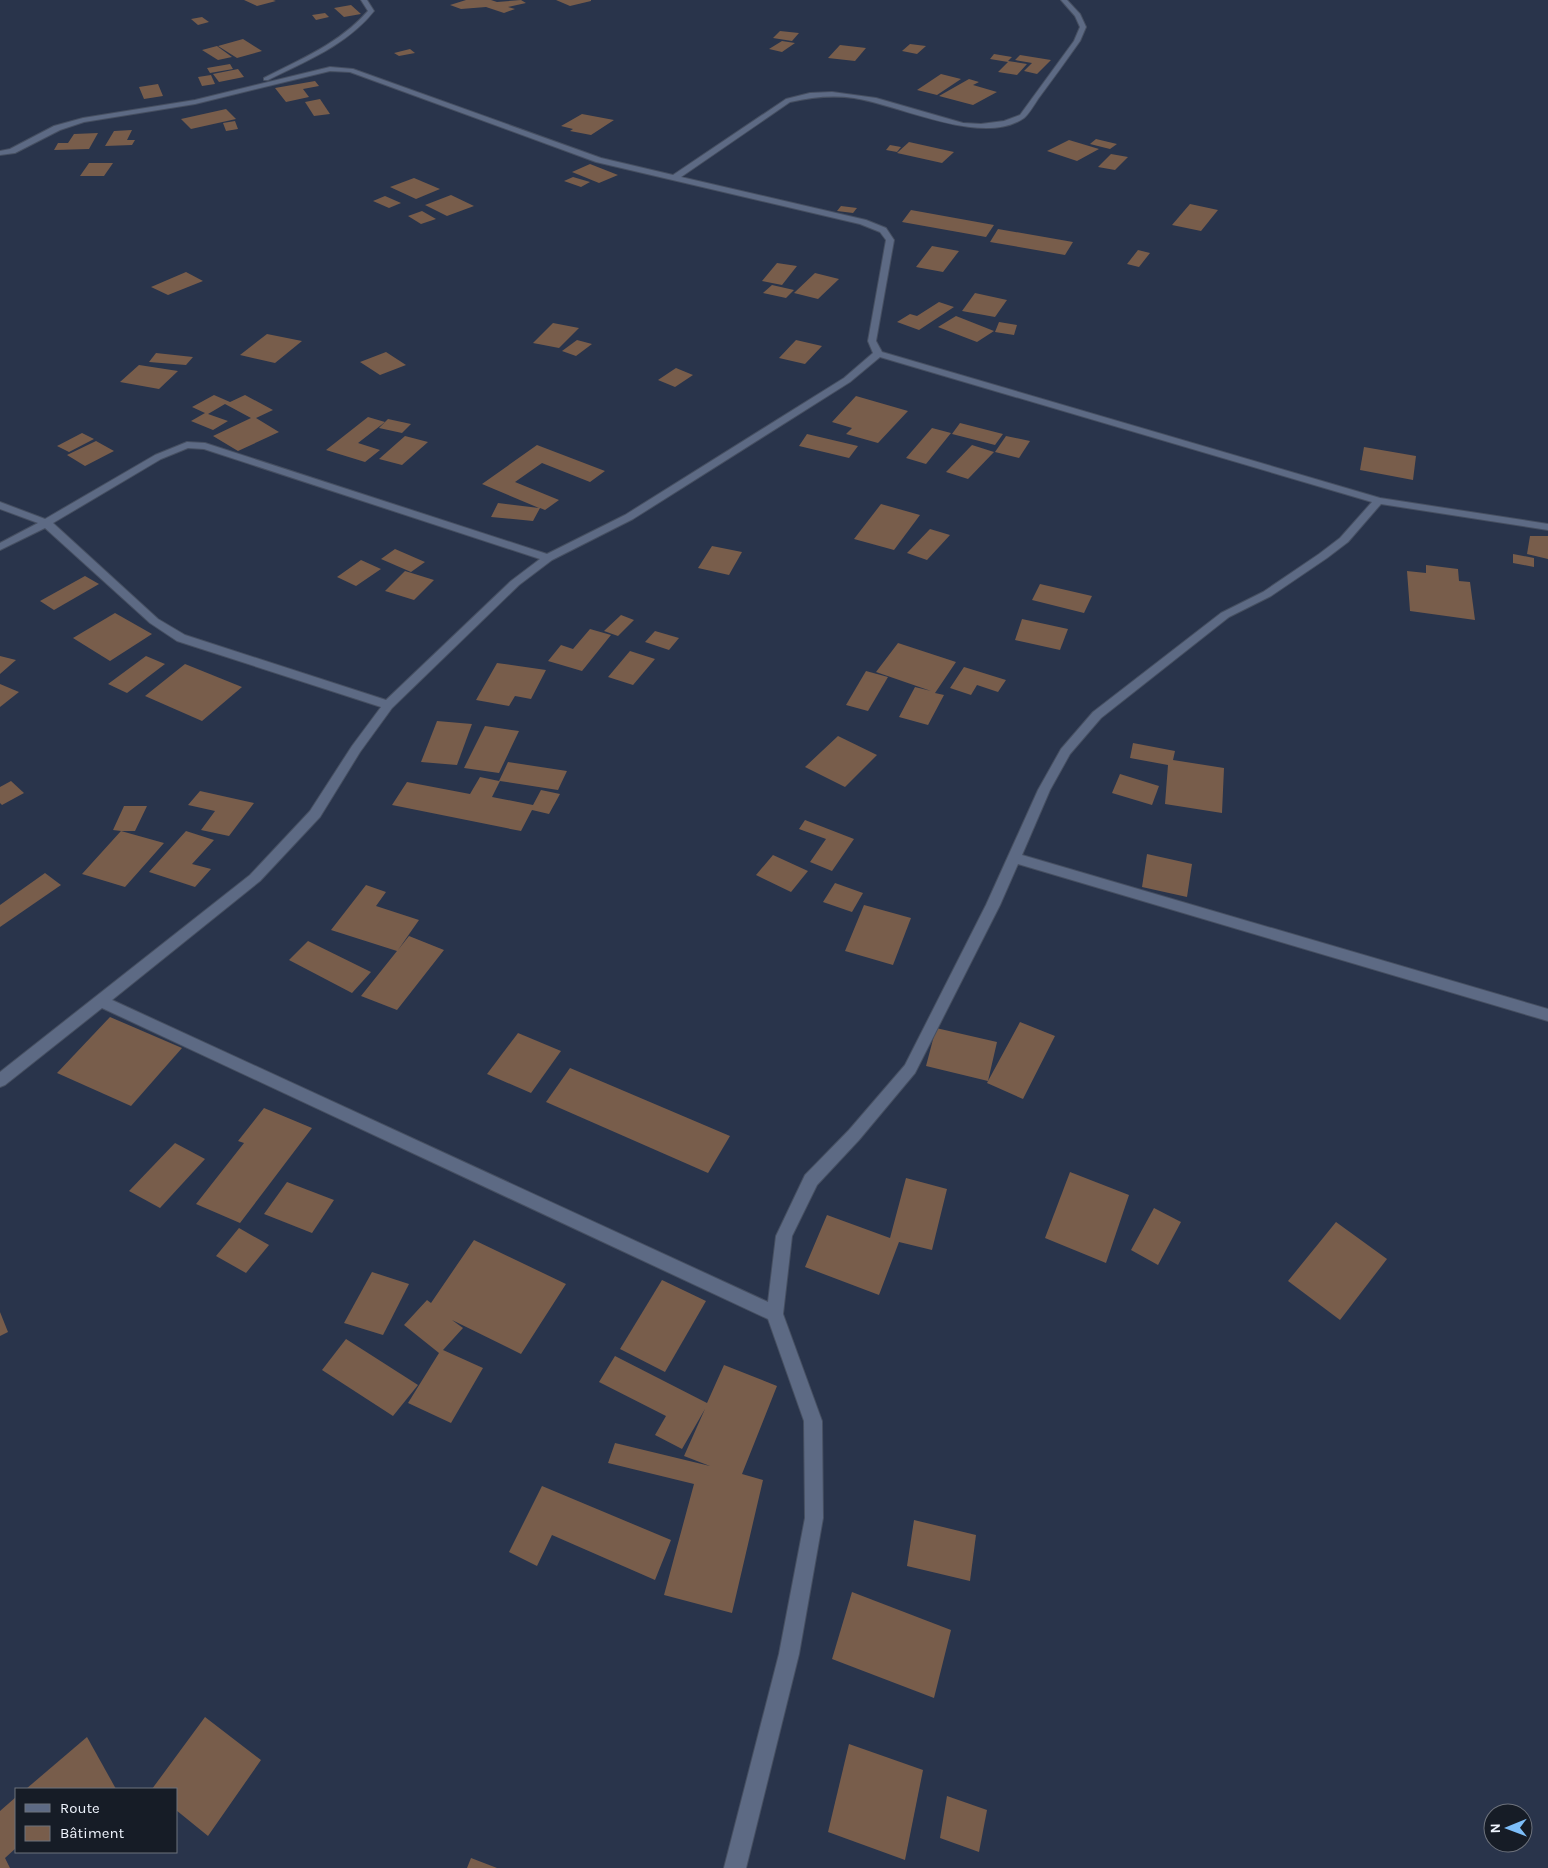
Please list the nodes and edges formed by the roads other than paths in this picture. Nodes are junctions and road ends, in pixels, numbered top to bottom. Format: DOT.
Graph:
graph roads {
  1 [pos="364,0"];
  2 [pos="1064,0"];
  3 [pos="248,89"];
  4 [pos="0,153"];
  5 [pos="674,178"];
  6 [pos="878,354"];
  7 [pos="1379,501"];
  8 [pos="0,505"];
  9 [pos="46,523"];
  10 [pos="1548,527"];
  11 [pos="0,547"];
  12 [pos="548,558"];
  13 [pos="388,705"];
  14 [pos="1014,858"];
  15 [pos="100,1001"];
  16 [pos="1548,1014"];
  17 [pos="0,1081"];
  18 [pos="775,1314"];
  19 [pos="735,1868"];
  1 -- 3 [label="street"];
  2 -- 5 [label="street"];
  3 -- 4 [label="street"];
  3 -- 5 [label="street"];
  5 -- 6 [label="street"];
  6 -- 7 [label="street"];
  6 -- 12 [label="street"];
  7 -- 10 [label="street"];
  7 -- 14 [label="street"];
  8 -- 9 [label="street"];
  9 -- 11 [label="street"];
  9 -- 12 [label="street"];
  9 -- 13 [label="street"];
  12 -- 13 [label="street"];
  13 -- 15 [label="street"];
  14 -- 16 [label="street"];
  14 -- 18 [label="street"];
  15 -- 17 [label="street"];
  15 -- 18 [label="street"];
  18 -- 19 [label="street"];
}
